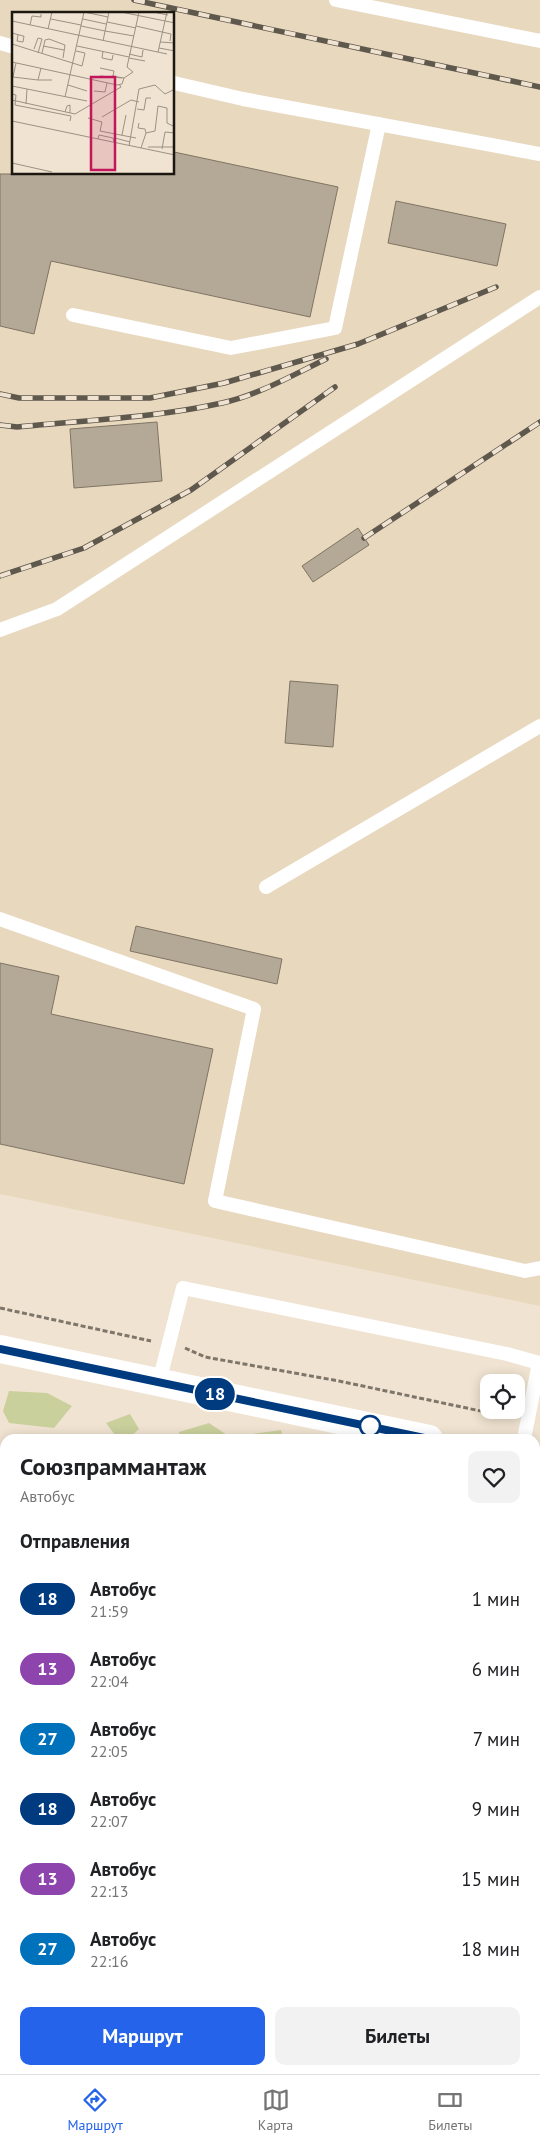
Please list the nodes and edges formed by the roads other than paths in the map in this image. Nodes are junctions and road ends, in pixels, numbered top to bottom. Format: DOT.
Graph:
graph roads {
  1 [pos="336,0"];
  2 [pos="540,42"];
  3 [pos="175,83"];
  4 [pos="379,124"];
  5 [pos="540,154"];
  6 [pos="540,297"];
  7 [pos="73,315"];
  8 [pos="0,630"];
  9 [pos="540,726"];
  10 [pos="266,887"];
  11 [pos="0,918"];
  12 [pos="540,1268"];
  13 [pos="0,1349"];
  14 [pos="540,1363"];
  15 [pos="159,1382"];
  16 [pos="405,1434"];
  17 [pos="525,1434"];
  1 -- 2 [label="lane"];
  3 -- 4 [label="lane"];
  4 -- 5 [label="lane"];
  4 -- 7 [label="lane"];
  6 -- 8 [label="lane"];
  9 -- 10 [label="lane"];
  11 -- 12 [label="lane"];
  13 -- 15 [label="street"];
  14 -- 15 [label="lane"];
  14 -- 17 [label="lane"];
  15 -- 16 [label="street"];
}
